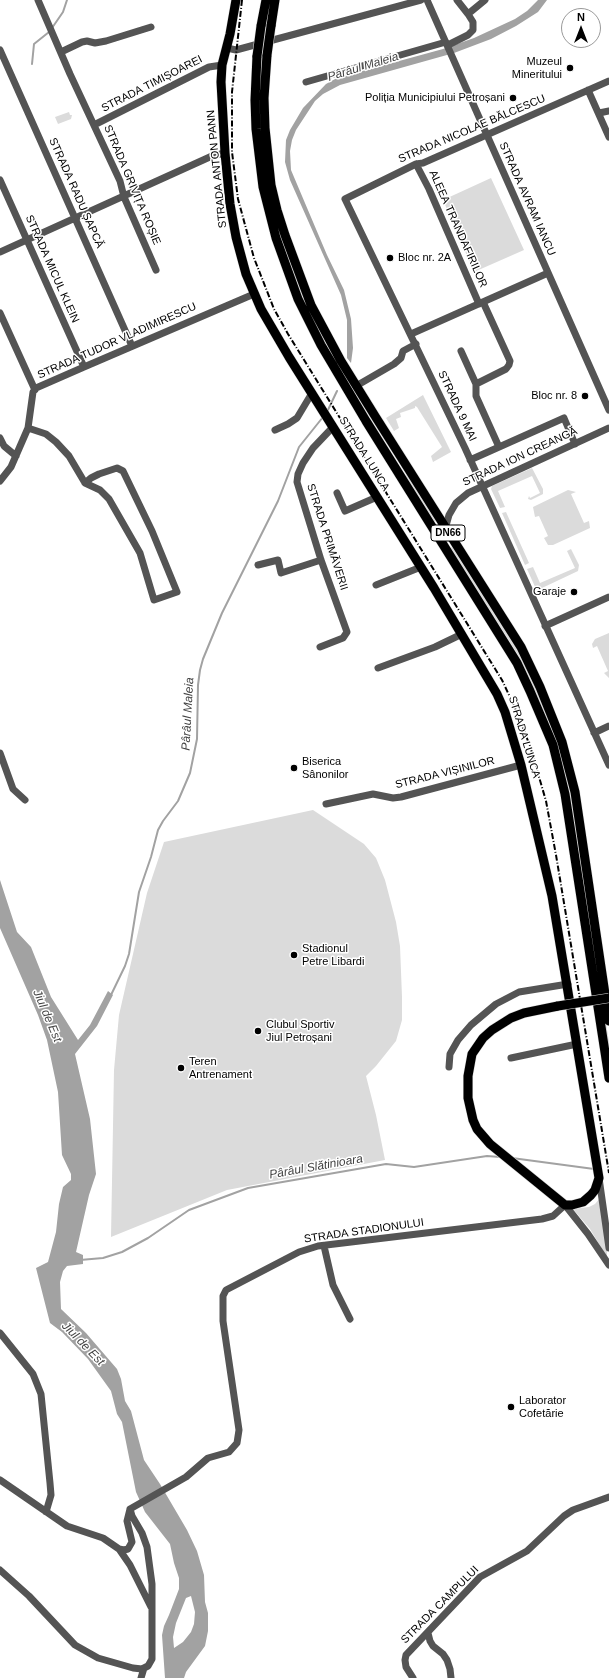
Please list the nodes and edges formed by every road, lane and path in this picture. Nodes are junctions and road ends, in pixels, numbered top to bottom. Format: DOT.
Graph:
graph roads {
  1 [pos="38,0"];
  2 [pos="236,0"];
  3 [pos="266,0"];
  4 [pos="275,0"];
  5 [pos="421,0"];
  6 [pos="427,0"];
  7 [pos="457,0"];
  8 [pos="485,0"];
  9 [pos="468,14"];
  10 [pos="152,27"];
  11 [pos="447,44"];
  12 [pos="227,48"];
  13 [pos="0,50"];
  14 [pos="60,52"];
  15 [pos="222,65"];
  16 [pos="609,81"];
  17 [pos="306,82"];
  18 [pos="588,90"];
  19 [pos="609,111"];
  20 [pos="598,114"];
  21 [pos="94,125"];
  22 [pos="487,135"];
  23 [pos="609,137"];
  24 [pos="225,153"];
  25 [pos="416,164"];
  26 [pos="0,180"];
  27 [pos="124,197"];
  28 [pos="345,199"];
  29 [pos="76,218"];
  30 [pos="27,240"];
  31 [pos="0,252"];
  32 [pos="156,270"];
  33 [pos="548,273"];
  34 [pos="254,294"];
  35 [pos="481,303"];
  36 [pos="0,313"];
  37 [pos="411,334"];
  38 [pos="416,344"];
  39 [pos="132,346"];
  40 [pos="461,351"];
  41 [pos="84,367"];
  42 [pos="476,384"];
  43 [pos="357,387"];
  44 [pos="35,390"];
  45 [pos="312,393"];
  46 [pos="350,394"];
  47 [pos="609,410"];
  48 [pos="325,414"];
  49 [pos="374,416"];
  50 [pos="366,422"];
  51 [pos="333,427"];
  52 [pos="28,428"];
  53 [pos="609,428"];
  54 [pos="274,430"];
  55 [pos="0,438"];
  56 [pos="389,440"];
  57 [pos="575,444"];
  58 [pos="380,445"];
  59 [pos="499,447"];
  60 [pos="16,456"];
  61 [pos="470,460"];
  62 [pos="406,467"];
  63 [pos="397,472"];
  64 [pos="0,481"];
  65 [pos="85,483"];
  66 [pos="483,486"];
  67 [pos="337,493"];
  68 [pos="377,497"];
  69 [pos="445,529"];
  70 [pos="436,535"];
  71 [pos="321,560"];
  72 [pos="258,565"];
  73 [pos="421,567"];
  74 [pos="376,585"];
  75 [pos="609,597"];
  76 [pos="545,626"];
  77 [pos="462,634"];
  78 [pos="320,647"];
  79 [pos="378,668"];
  80 [pos="609,726"];
  81 [pos="594,733"];
  82 [pos="0,753"];
  83 [pos="521,765"];
  84 [pos="609,765"];
  85 [pos="24,800"];
  86 [pos="326,804"];
  87 [pos="568,984"];
  88 [pos="609,998"];
  89 [pos="609,1021"];
  90 [pos="577,1044"];
  91 [pos="511,1058"];
  92 [pos="449,1067"];
  93 [pos="609,1078"];
  94 [pos="599,1178"];
  95 [pos="565,1205"];
  96 [pos="324,1246"];
  97 [pos="609,1248"];
  98 [pos="609,1265"];
  99 [pos="350,1319"];
  100 [pos="0,1333"];
  101 [pos="0,1480"];
  102 [pos="609,1497"];
  103 [pos="130,1509"];
  104 [pos="46,1512"];
  105 [pos="119,1549"];
  106 [pos="0,1570"];
  107 [pos="152,1610"];
  108 [pos="428,1633"];
  109 [pos="144,1668"];
  110 [pos="141,1678"];
  111 [pos="413,1678"];
  112 [pos="451,1678"];
  1 -- 14 [label="street, STRADA GRIVIȚA ROȘIE"];
  2 -- 12 [label="main road, STRADA ANTON PANN"];
  3 -- 46 [label="main road, DN66, bridge"];
  4 -- 43 [label="main road, DN66, bridge"];
  5 -- 12 [label="street"];
  6 -- 11 [label="street, STRADA AVRAM IANCU"];
  7 -- 9 [label="street"];
  8 -- 9 [label="street"];
  9 -- 11 [label="street"];
  10 -- 14 [label="street"];
  11 -- 17 [label="street"];
  11 -- 22 [label="street, STRADA AVRAM IANCU"];
  12 -- 15 [label="main road, STRADA ANTON PANN"];
  13 -- 29 [label="street, STRADA RADU ȘAPCĂ"];
  14 -- 21 [label="street, STRADA GRIVIȚA ROȘIE"];
  15 -- 21 [label="street, STRADA TIMIȘOAREI"];
  15 -- 24 [label="main road, STRADA ANTON PANN"];
  16 -- 18 [label="street, STRADA NICOLAE BĂLCESCU"];
  18 -- 20 [label="street"];
  18 -- 22 [label="street, STRADA NICOLAE BĂLCESCU"];
  19 -- 20 [label="street"];
  20 -- 23 [label="street"];
  21 -- 27 [label="street, STRADA GRIVIȚA ROȘIE"];
  22 -- 25 [label="street, STRADA NICOLAE BĂLCESCU"];
  22 -- 33 [label="street, STRADA AVRAM IANCU"];
  24 -- 27 [label="street"];
  24 -- 34 [label="main road, STRADA ANTON PANN"];
  25 -- 28 [label="street, STRADA NICOLAE BĂLCESCU"];
  25 -- 35 [label="street, ALEEA TRANDAFIRILOR"];
  26 -- 30 [label="street, STRADA MICUL KLEIN"];
  27 -- 29 [label="street"];
  27 -- 32 [label="street, STRADA GRIVIȚA ROȘIE"];
  28 -- 37 [label="street, STRADA 9 MAI"];
  29 -- 30 [label="street"];
  29 -- 39 [label="street, STRADA RADU ȘAPCĂ"];
  30 -- 31 [label="street"];
  30 -- 41 [label="street, STRADA MICUL KLEIN"];
  33 -- 35 [label="street, STRADA AVRAM IANCU"];
  33 -- 47 [label="street, STRADA AVRAM IANCU"];
  34 -- 39 [label="street, STRADA TUDOR VLADIMIRESCU"];
  34 -- 45 [label="main road, STRADA ANTON PANN"];
  35 -- 37 [label="street, ALEEA TRANDAFIRILOR"];
  35 -- 42 [label="street, ALEEA TRANDAFIRILOR"];
  36 -- 44 [label="street"];
  37 -- 38 [label="street, STRADA 9 MAI"];
  38 -- 43 [label="street"];
  38 -- 61 [label="street, STRADA 9 MAI"];
  39 -- 41 [label="street, STRADA TUDOR VLADIMIRESCU"];
  40 -- 42 [label="street"];
  41 -- 44 [label="street, STRADA TUDOR VLADIMIRESCU"];
  42 -- 59 [label="street"];
  43 -- 46 [label="main road"];
  43 -- 49 [label="main road, DN66"];
  44 -- 52 [label="street, STRADA TUDOR VLADIMIRESCU"];
  45 -- 48 [label="main road, STRADA ANTON PANN"];
  45 -- 54 [label="street"];
  46 -- 50 [label="main road, DN66"];
  48 -- 51 [label="main road, STRADA LUNCA"];
  49 -- 50 [label="main road"];
  49 -- 56 [label="main road, DN66"];
  50 -- 58 [label="main road, DN66"];
  51 -- 68 [label="main road, STRADA LUNCA"];
  51 -- 71 [label="street, STRADA PRIMĂVERII"];
  52 -- 60 [label="street, STRADA TUDOR VLADIMIRESCU"];
  52 -- 65 [label="street"];
  53 -- 57 [label="street, STRADA ION CREANGĂ"];
  55 -- 60 [label="street"];
  56 -- 58 [label="main road"];
  56 -- 62 [label="main road, DN66"];
  57 -- 59 [label="street, STRADA ION CREANGĂ"];
  57 -- 66 [label="street, STRADA ION CREANGĂ"];
  58 -- 63 [label="main road, DN66"];
  59 -- 61 [label="street, STRADA ION CREANGĂ"];
  60 -- 64 [label="street, STRADA TUDOR VLADIMIRESCU"];
  61 -- 66 [label="street, STRADA 9 MAI"];
  62 -- 63 [label="main road"];
  62 -- 69 [label="main road, DN66"];
  63 -- 70 [label="main road, DN66"];
  65 -- 65 [label="street"];
  66 -- 69 [label="street, STRADA ION CREANGĂ"];
  66 -- 76 [label="street, STRADA 9 MAI"];
  67 -- 68 [label="street"];
  68 -- 73 [label="main road, STRADA LUNCA"];
  69 -- 70 [label="street"];
  69 -- 89 [label="main road, DN66"];
  70 -- 93 [label="main road, DN66"];
  71 -- 72 [label="street"];
  71 -- 78 [label="street, STRADA PRIMĂVERII"];
  73 -- 74 [label="street"];
  73 -- 77 [label="main road, STRADA LUNCA"];
  75 -- 76 [label="street"];
  76 -- 81 [label="street, STRADA 9 MAI"];
  77 -- 79 [label="street"];
  77 -- 83 [label="main road, STRADA LUNCA"];
  80 -- 81 [label="street"];
  81 -- 84 [label="street, STRADA 9 MAI"];
  82 -- 85 [label="street"];
  83 -- 86 [label="street, STRADA VIȘINILOR"];
  83 -- 87 [label="main road, STRADA LUNCA"];
  87 -- 90 [label="main road, STRADA LUNCA"];
  87 -- 92 [label="street"];
  88 -- 95 [label="main road, bridge"];
  90 -- 91 [label="street"];
  90 -- 94 [label="main road, STRADA LUNCA"];
  94 -- 95 [label="main road"];
  94 -- 97 [label="street, STRADA LUNCA"];
  95 -- 96 [label="street, STRADA STADIONULUI"];
  95 -- 98 [label="street"];
  96 -- 99 [label="street"];
  96 -- 103 [label="street, STRADA STADIONULUI"];
  100 -- 104 [label="street"];
  101 -- 104 [label="street"];
  102 -- 108 [label="street, STRADA CAMPULUI"];
  103 -- 105 [label="street"];
  103 -- 107 [label="street"];
  104 -- 105 [label="street"];
  105 -- 107 [label="street"];
  106 -- 109 [label="street"];
  107 -- 109 [label="street"];
  108 -- 111 [label="street, STRADA CAMPULUI"];
  108 -- 112 [label="street"];
  109 -- 110 [label="street"];
}
